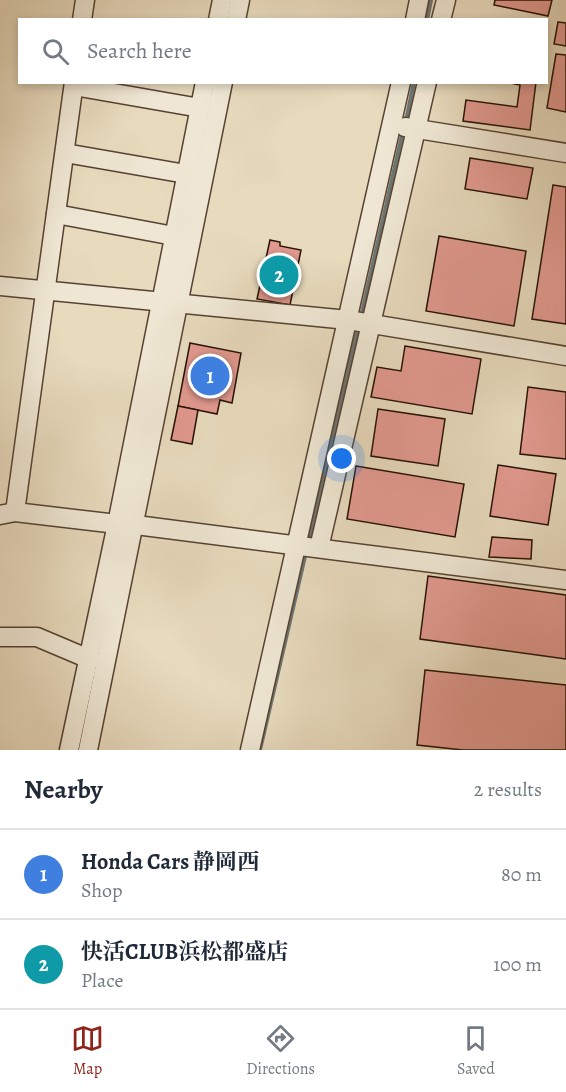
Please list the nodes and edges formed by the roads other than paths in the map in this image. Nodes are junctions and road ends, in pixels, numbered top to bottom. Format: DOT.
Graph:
graph roads {
  1 [pos="222,0"];
  2 [pos="240,0"];
  3 [pos="420,0"];
  4 [pos="446,0"];
  5 [pos="218,18"];
  6 [pos="236,18"];
  7 [pos="416,18"];
  8 [pos="442,18"];
  9 [pos="74,84"];
  10 [pos="205,84"];
  11 [pos="224,84"];
  12 [pos="401,84"];
  13 [pos="427,84"];
  14 [pos="200,108"];
  15 [pos="392,124"];
  16 [pos="416,129"];
  17 [pos="65,153"];
  18 [pos="566,153"];
  19 [pos="186,174"];
  20 [pos="56,214"];
  21 [pos="174,236"];
  22 [pos="0,286"];
  23 [pos="46,291"];
  24 [pos="169,302"];
  25 [pos="348,320"];
  26 [pos="371,324"];
  27 [pos="566,356"];
  28 [pos="7,514"];
  29 [pos="117,524"];
  30 [pos="136,525"];
  31 [pos="297,546"];
  32 [pos="319,548"];
  33 [pos="566,580"];
  34 [pos="0,637"];
  35 [pos="88,659"];
  36 [pos="69,750"];
  37 [pos="88,750"];
  38 [pos="250,750"];
  1 -- 5 [label="street"];
  2 -- 6 [label="street"];
  3 -- 7 [label="street"];
  4 -- 8 [label="street"];
  9 -- 14 [label="street"];
  9 -- 17 [label="street"];
  10 -- 14 [label="street"];
  11 -- 24 [label="street"];
  12 -- 15 [label="street"];
  13 -- 16 [label="street"];
  14 -- 19 [label="street"];
  15 -- 16 [label="street"];
  15 -- 25 [label="street"];
  16 -- 18 [label="street"];
  16 -- 26 [label="street"];
  17 -- 19 [label="street"];
  17 -- 20 [label="street"];
  19 -- 21 [label="street"];
  20 -- 21 [label="street"];
  20 -- 23 [label="street"];
  21 -- 24 [label="street"];
  22 -- 23 [label="street"];
  23 -- 24 [label="street"];
  23 -- 28 [label="street"];
  24 -- 25 [label="street"];
  24 -- 29 [label="street"];
  24 -- 30 [label="street"];
  25 -- 26 [label="street"];
  25 -- 31 [label="street"];
  26 -- 27 [label="street"];
  26 -- 32 [label="street"];
  28 -- 29 [label="street"];
  29 -- 35 [label="street"];
  30 -- 31 [label="street"];
  30 -- 37 [label="street"];
  31 -- 32 [label="street"];
  31 -- 38 [label="street"];
  32 -- 33 [label="street"];
  34 -- 35 [label="street"];
  35 -- 36 [label="street"];
}
